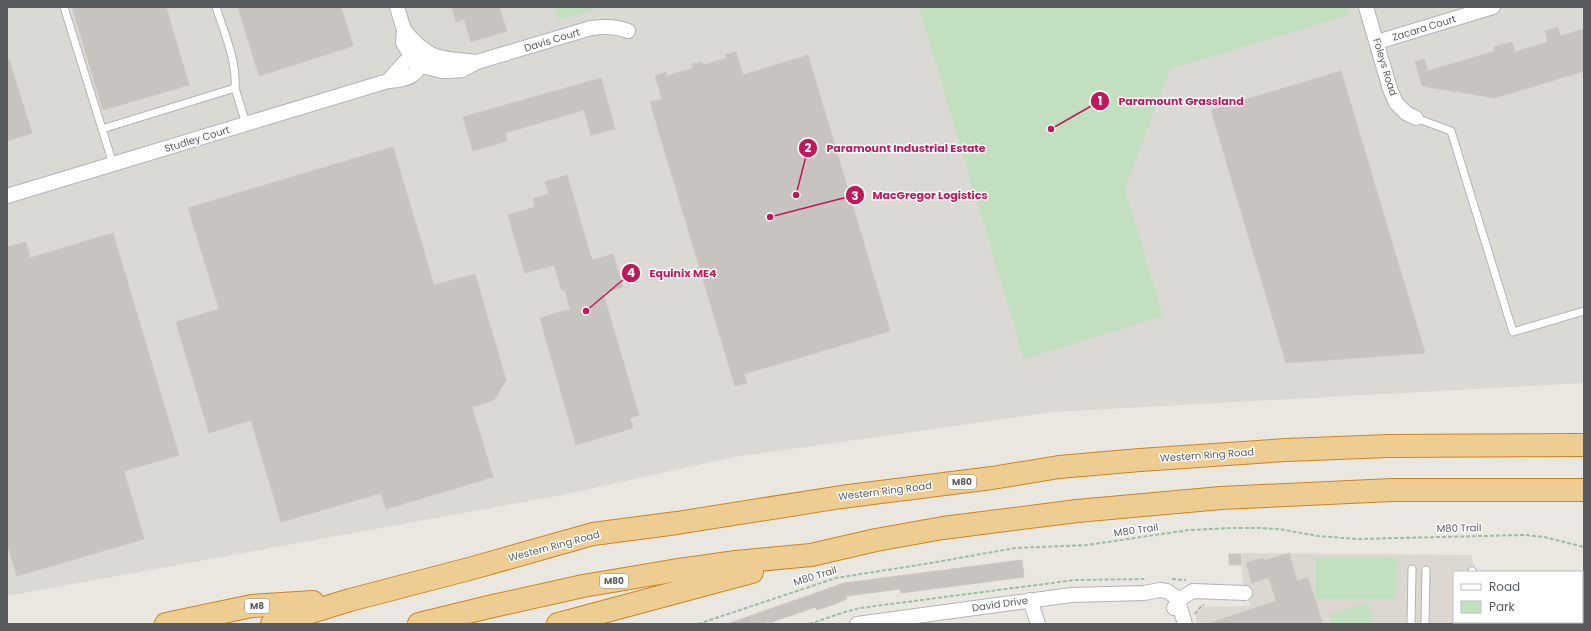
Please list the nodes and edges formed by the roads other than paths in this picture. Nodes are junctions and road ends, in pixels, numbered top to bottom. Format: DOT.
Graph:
graph roads {
  1 [pos="64,7"];
  2 [pos="216,7"];
  3 [pos="397,7"];
  4 [pos="1366,7"];
  5 [pos="1493,7"];
  6 [pos="628,31"];
  7 [pos="1377,42"];
  8 [pos="419,60"];
  9 [pos="235,88"];
  10 [pos="1416,118"];
  11 [pos="246,124"];
  12 [pos="102,129"];
  13 [pos="113,164"];
  14 [pos="7,196"];
  15 [pos="1584,311"];
  16 [pos="1584,444"];
  17 [pos="1584,490"];
  18 [pos="811,555"];
  19 [pos="1412,569"];
  20 [pos="1426,570"];
  21 [pos="1244,593"];
  22 [pos="350,600"];
  23 [pos="1030,600"];
  24 [pos="1178,605"];
  25 [pos="1189,620"];
  26 [pos="899,621"];
  27 [pos="166,624"];
  28 [pos="272,624"];
  29 [pos="420,624"];
  30 [pos="558,624"];
  31 [pos="857,624"];
  32 [pos="1038,624"];
  33 [pos="1180,624"];
  34 [pos="1411,624"];
  35 [pos="1425,624"];
  1 -- 12 [label="lane"];
  2 -- 9 [label="lane"];
  3 -- 8 [label="street"];
  4 -- 7 [label="street, Foleys Road"];
  5 -- 7 [label="street, Zacara Court"];
  6 -- 8 [label="street, Davis Court"];
  7 -- 10 [label="street, Foleys Road"];
  8 -- 11 [label="street, Studley Court"];
  9 -- 11 [label="lane"];
  9 -- 12 [label="lane"];
  10 -- 15 [label="lane"];
  11 -- 13 [label="street, Studley Court"];
  12 -- 13 [label="lane"];
  13 -- 14 [label="street, Studley Court"];
  16 -- 22 [label="highway, Western Ring Road / M80"];
  17 -- 18 [label="highway, M80"];
  18 -- 29 [label="highway, M80"];
  18 -- 30 [label="highway"];
  19 -- 34 [label="lane"];
  20 -- 35 [label="lane"];
  21 -- 24 [label="street"];
  22 -- 27 [label="highway, M8"];
  22 -- 28 [label="highway, Western Ring Road / M80"];
  23 -- 24 [label="street, David Drive"];
  23 -- 26 [label="street, David Drive"];
  23 -- 32 [label="street"];
  24 -- 25 [label="street"];
  24 -- 33 [label="street"];
  26 -- 31 [label="street, David Drive"];
}
